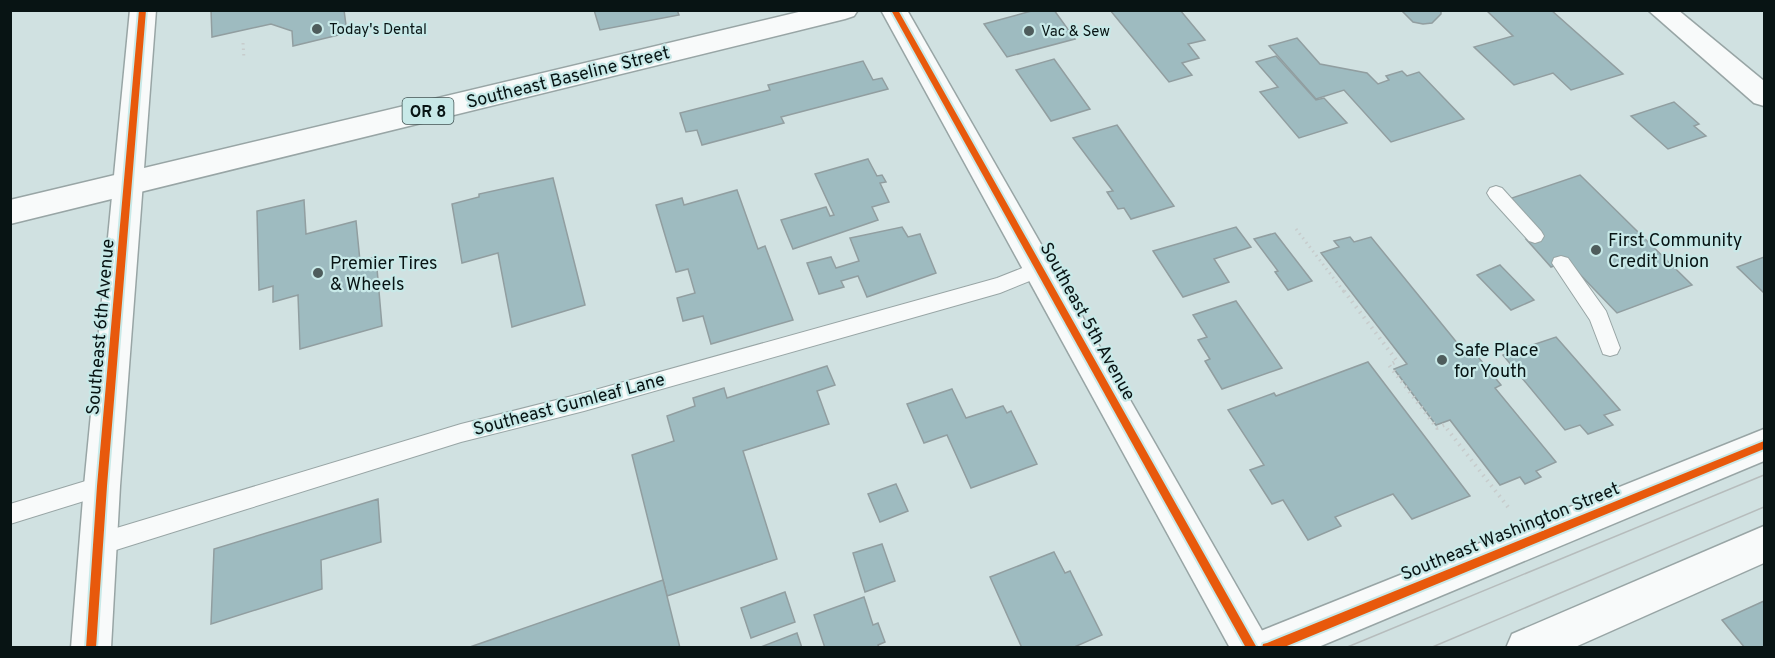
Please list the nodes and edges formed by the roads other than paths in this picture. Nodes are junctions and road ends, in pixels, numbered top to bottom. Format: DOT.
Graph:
graph roads {
  1 [pos="143,10"];
  2 [pos="845,10"];
  3 [pos="894,10"];
  4 [pos="1661,10"];
  5 [pos="1764,96"];
  6 [pos="129,183"];
  7 [pos="1496,193"];
  8 [pos="10,212"];
  9 [pos="1535,236"];
  10 [pos="1561,263"];
  11 [pos="1040,269"];
  12 [pos="1610,348"];
  13 [pos="1764,446"];
  14 [pos="102,486"];
  15 [pos="10,514"];
  16 [pos="99,544"];
  17 [pos="1764,544"];
  18 [pos="91,648"];
  19 [pos="1252,648"];
  20 [pos="1267,648"];
  21 [pos="1526,648"];
  1 -- 6 [label="main road, Southeast 6th Avenue"];
  2 -- 6 [label="main road, Southeast Baseline Street / OR 8"];
  3 -- 11 [label="main road, Southeast 5th Avenue"];
  4 -- 5 [label="main road"];
  6 -- 8 [label="main road, Southeast Baseline Street / OR 8"];
  6 -- 14 [label="main road, Southeast 6th Avenue"];
  7 -- 9 [label="lane"];
  10 -- 12 [label="lane"];
  11 -- 16 [label="lane, Southeast Gumleaf Lane"];
  11 -- 19 [label="main road, Southeast 5th Avenue"];
  13 -- 20 [label="main road, Southeast Washington Street"];
  14 -- 15 [label="lane"];
  14 -- 16 [label="main road, Southeast 6th Avenue"];
  16 -- 18 [label="main road, Southeast 6th Avenue"];
  17 -- 21 [label="main road"];
}
